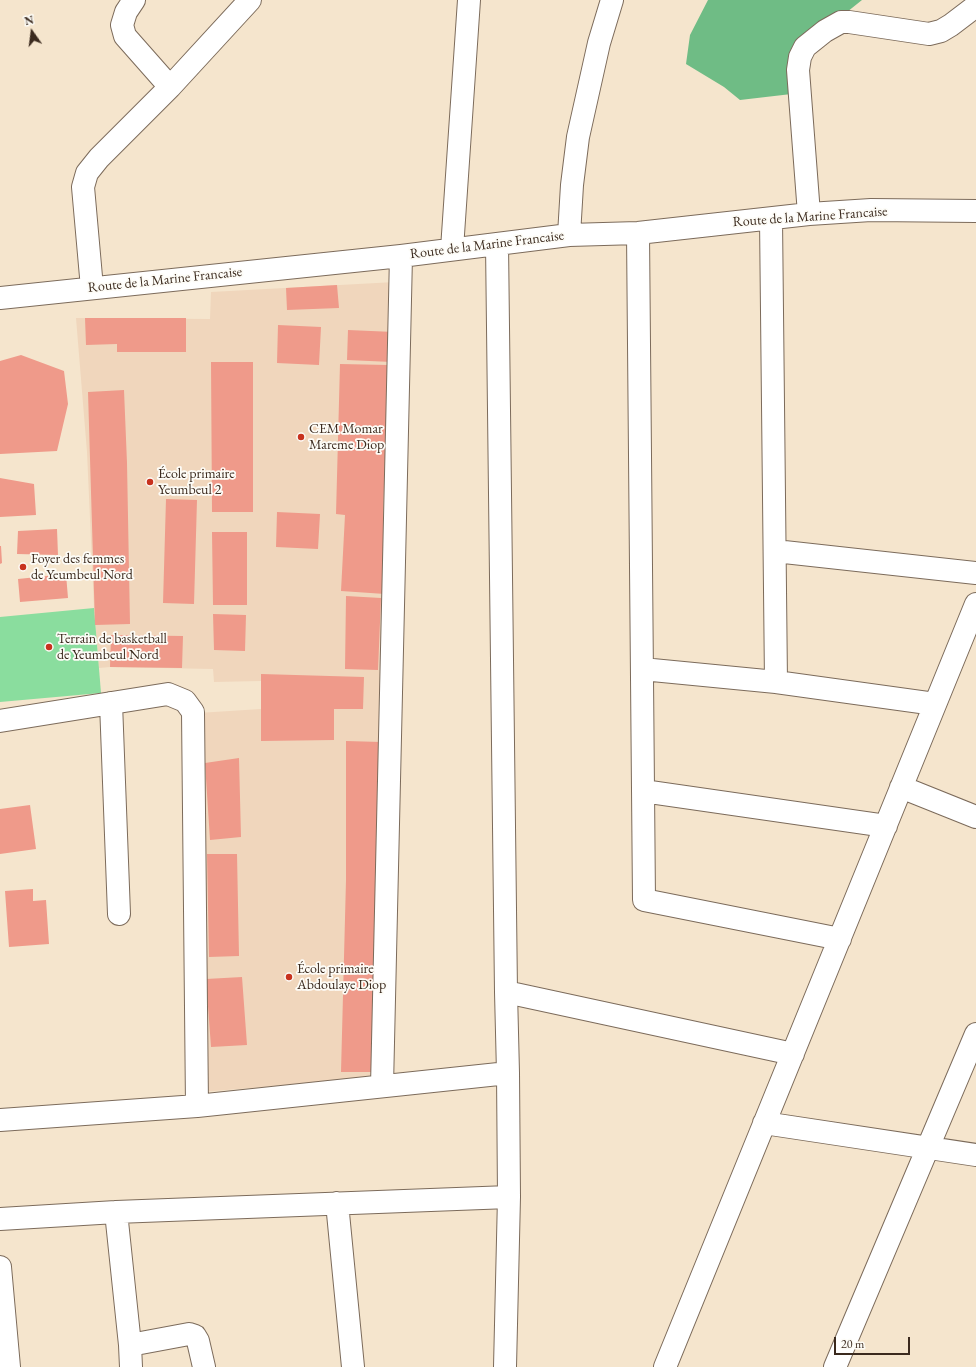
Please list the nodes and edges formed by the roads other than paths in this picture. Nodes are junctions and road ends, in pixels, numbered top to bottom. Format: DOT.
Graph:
graph roads {
  1 [pos="134,0"];
  2 [pos="250,0"];
  3 [pos="469,0"];
  4 [pos="612,0"];
  5 [pos="976,6"];
  6 [pos="170,87"];
  7 [pos="976,211"];
  8 [pos="809,214"];
  9 [pos="772,219"];
  10 [pos="638,233"];
  11 [pos="569,235"];
  12 [pos="497,244"];
  13 [pos="452,250"];
  14 [pos="402,256"];
  15 [pos="92,288"];
  16 [pos="0,298"];
  17 [pos="775,551"];
  18 [pos="976,574"];
  19 [pos="976,604"];
  20 [pos="968,646"];
  21 [pos="642,669"];
  22 [pos="776,682"];
  23 [pos="110,703"];
  24 [pos="935,704"];
  25 [pos="0,722"];
  26 [pos="901,788"];
  27 [pos="643,791"];
  28 [pos="976,818"];
  29 [pos="886,826"];
  30 [pos="119,914"];
  31 [pos="840,939"];
  32 [pos="506,992"];
  33 [pos="976,1034"];
  34 [pos="793,1054"];
  35 [pos="508,1073"];
  36 [pos="382,1086"];
  37 [pos="197,1106"];
  38 [pos="0,1120"];
  39 [pos="764,1123"];
  40 [pos="929,1147"];
  41 [pos="976,1155"];
  42 [pos="509,1197"];
  43 [pos="337,1203"];
  44 [pos="116,1212"];
  45 [pos="0,1219"];
  46 [pos="0,1272"];
  47 [pos="130,1345"];
  48 [pos="9,1367"];
  49 [pos="131,1367"];
  50 [pos="204,1367"];
  51 [pos="353,1367"];
  52 [pos="505,1367"];
  53 [pos="665,1367"];
  54 [pos="835,1367"];
  1 -- 6 [label="street"];
  2 -- 6 [label="street"];
  3 -- 13 [label="street"];
  4 -- 11 [label="street"];
  5 -- 8 [label="street"];
  6 -- 15 [label="street"];
  7 -- 8 [label="street, Route de la Marine Francaise"];
  8 -- 9 [label="street, Route de la Marine Francaise"];
  9 -- 10 [label="street, Route de la Marine Francaise"];
  9 -- 17 [label="street"];
  10 -- 11 [label="street, Route de la Marine Francaise"];
  10 -- 21 [label="street"];
  11 -- 12 [label="street, Route de la Marine Francaise"];
  12 -- 13 [label="street, Route de la Marine Francaise"];
  12 -- 32 [label="street"];
  13 -- 14 [label="street, Route de la Marine Francaise"];
  14 -- 15 [label="street, Route de la Marine Francaise"];
  14 -- 36 [label="street"];
  15 -- 16 [label="street, Route de la Marine Francaise"];
  17 -- 18 [label="street"];
  17 -- 22 [label="street"];
  19 -- 20 [label="street"];
  20 -- 24 [label="street"];
  21 -- 22 [label="street"];
  21 -- 27 [label="street"];
  22 -- 24 [label="street"];
  23 -- 25 [label="street"];
  23 -- 30 [label="street"];
  23 -- 37 [label="street"];
  24 -- 26 [label="street"];
  26 -- 28 [label="street"];
  26 -- 29 [label="street"];
  27 -- 29 [label="street"];
  27 -- 31 [label="street"];
  29 -- 31 [label="street"];
  31 -- 34 [label="street"];
  32 -- 34 [label="street"];
  32 -- 35 [label="street"];
  33 -- 40 [label="street"];
  34 -- 39 [label="street"];
  35 -- 36 [label="street"];
  35 -- 42 [label="street"];
  36 -- 37 [label="street"];
  37 -- 38 [label="street"];
  39 -- 40 [label="street"];
  39 -- 53 [label="street"];
  40 -- 41 [label="street"];
  40 -- 54 [label="street"];
  42 -- 43 [label="street"];
  42 -- 52 [label="street"];
  43 -- 44 [label="street"];
  43 -- 51 [label="street"];
  44 -- 45 [label="street"];
  44 -- 47 [label="street"];
  46 -- 48 [label="street"];
  47 -- 49 [label="street"];
  47 -- 50 [label="street"];
}
